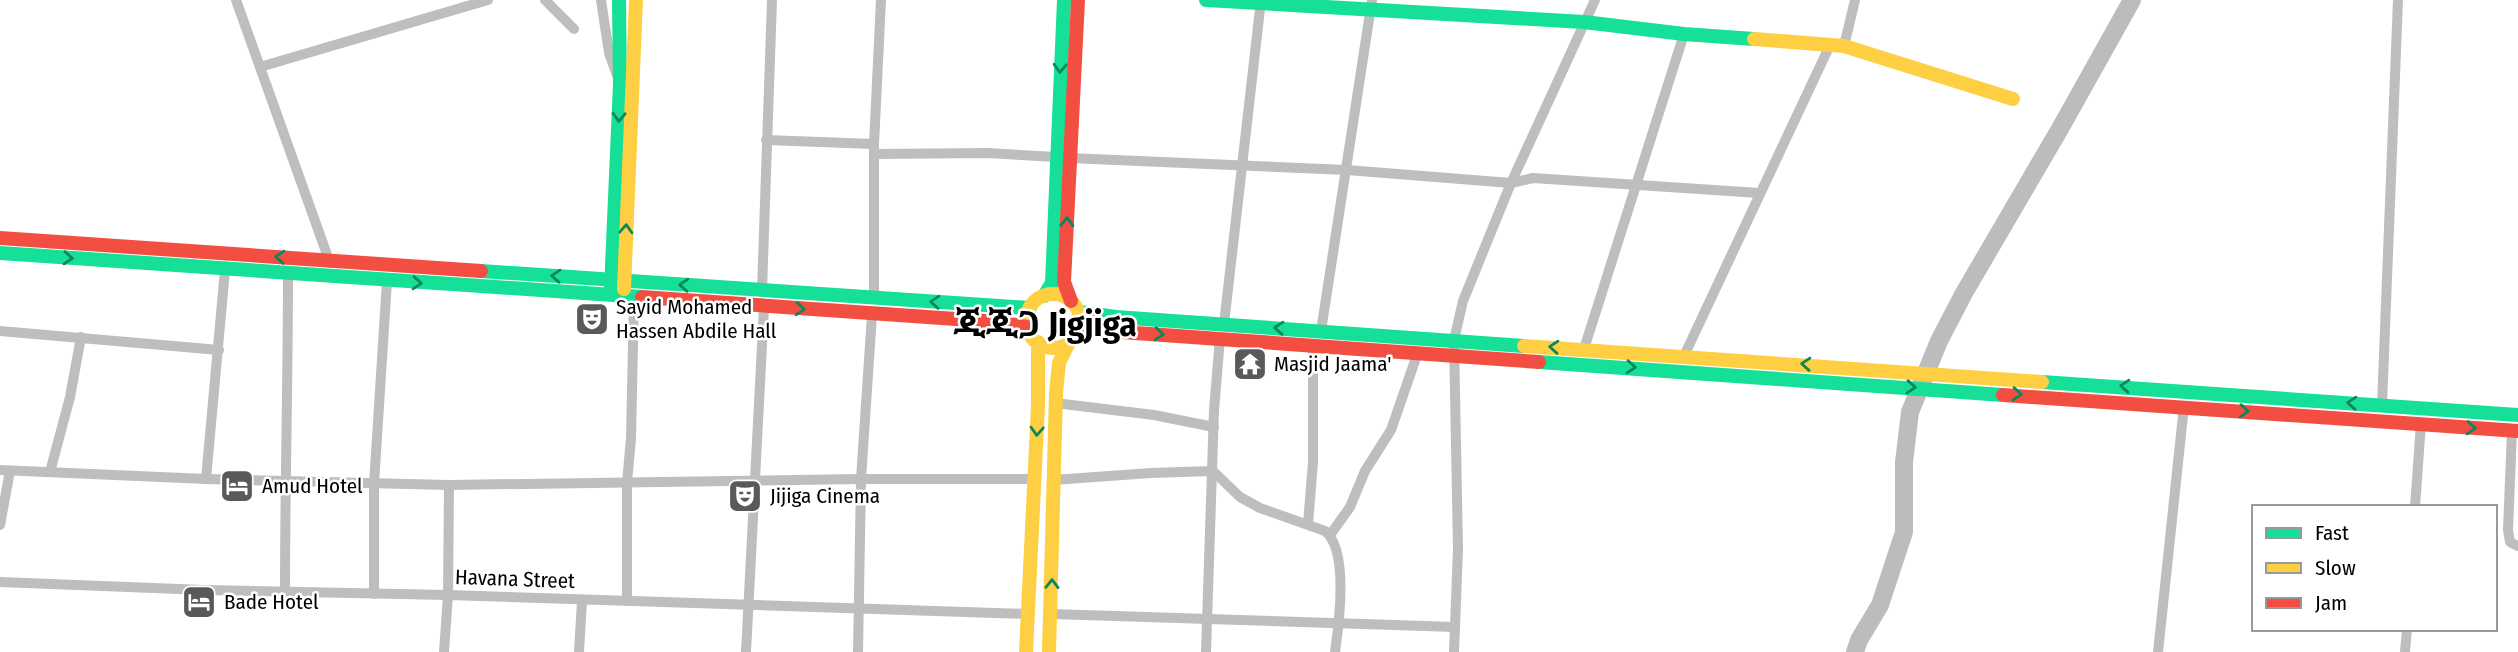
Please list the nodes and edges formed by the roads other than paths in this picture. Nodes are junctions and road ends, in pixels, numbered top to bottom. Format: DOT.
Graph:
graph roads {
  1 [pos="236,0"];
  2 [pos="488,0"];
  3 [pos="545,0"];
  4 [pos="601,0"];
  5 [pos="619,0"];
  6 [pos="636,0"];
  7 [pos="772,0"];
  8 [pos="881,0"];
  9 [pos="1063,0"];
  10 [pos="1078,0"];
  11 [pos="1206,0"];
  12 [pos="1595,0"];
  13 [pos="1855,0"];
  14 [pos="2398,0"];
  15 [pos="1260,1"];
  16 [pos="1371,5"];
  17 [pos="1584,22"];
  18 [pos="574,29"];
  19 [pos="1684,34"];
  20 [pos="1837,45"];
  21 [pos="260,67"];
  22 [pos="620,84"];
  23 [pos="2013,99"];
  24 [pos="766,140"];
  25 [pos="874,149"];
  26 [pos="1063,158"];
  27 [pos="1242,166"];
  28 [pos="1346,170"];
  29 [pos="1511,183"];
  30 [pos="1638,184"];
  31 [pos="1759,193"];
  32 [pos="0,238"];
  33 [pos="0,253"];
  34 [pos="329,260"];
  35 [pos="225,270"];
  36 [pos="288,274"];
  37 [pos="335,277"];
  38 [pos="618,280"];
  39 [pos="387,281"];
  40 [pos="762,290"];
  41 [pos="1044,296"];
  42 [pos="623,297"];
  43 [pos="874,298"];
  44 [pos="764,307"];
  45 [pos="1075,307"];
  46 [pos="1030,308"];
  47 [pos="872,314"];
  48 [pos="1027,327"];
  49 [pos="1079,330"];
  50 [pos="0,331"];
  51 [pos="1222,331"];
  52 [pos="1321,331"];
  53 [pos="81,337"];
  54 [pos="1038,342"];
  55 [pos="1069,342"];
  56 [pos="1313,345"];
  57 [pos="1454,347"];
  58 [pos="1584,349"];
  59 [pos="219,350"];
  60 [pos="1418,352"];
  61 [pos="1684,356"];
  62 [pos="1950,382"];
  63 [pos="1055,403"];
  64 [pos="2382,405"];
  65 [pos="2184,407"];
  66 [pos="2421,408"];
  67 [pos="2518,415"];
  68 [pos="2421,424"];
  69 [pos="1214,427"];
  70 [pos="2515,431"];
  71 [pos="5,470"];
  72 [pos="1213,471"];
  73 [pos="50,472"];
  74 [pos="206,479"];
  75 [pos="861,479"];
  76 [pos="1034,479"];
  77 [pos="1053,480"];
  78 [pos="285,481"];
  79 [pos="753,481"];
  80 [pos="627,483"];
  81 [pos="374,484"];
  82 [pos="449,485"];
  83 [pos="2415,505"];
  84 [pos="1308,524"];
  85 [pos="0,525"];
  86 [pos="1330,535"];
  87 [pos="2518,546"];
  88 [pos="0,582"];
  89 [pos="285,592"];
  90 [pos="374,594"];
  91 [pos="448,595"];
  92 [pos="582,601"];
  93 [pos="627,601"];
  94 [pos="749,605"];
  95 [pos="859,609"];
  96 [pos="1028,614"];
  97 [pos="1051,614"];
  98 [pos="1207,619"];
  99 [pos="1339,623"];
  100 [pos="1455,626"];
  101 [pos="2407,631"];
  102 [pos="444,652"];
  103 [pos="579,652"];
  104 [pos="746,652"];
  105 [pos="858,652"];
  106 [pos="1026,652"];
  107 [pos="1049,652"];
  108 [pos="1206,652"];
  109 [pos="1335,652"];
  110 [pos="1454,652"];
  111 [pos="2158,652"];
  112 [pos="2405,652"];
  1 -- 21 [label="street"];
  2 -- 21 [label="street"];
  3 -- 18 [label="street"];
  4 -- 22 [label="street"];
  5 -- 22 [label="main road"];
  38 -- 6 [label="main road, one-way"];
  7 -- 24 [label="street"];
  8 -- 25 [label="street"];
  9 -- 26 [label="main road, one-way"];
  10 -- 26 [label="main road"];
  11 -- 15 [label="main road"];
  12 -- 17 [label="street"];
  13 -- 20 [label="street"];
  14 -- 64 [label="street"];
  15 -- 16 [label="main road"];
  15 -- 27 [label="street"];
  16 -- 17 [label="main road"];
  16 -- 28 [label="street"];
  17 -- 19 [label="main road"];
  17 -- 29 [label="street"];
  19 -- 20 [label="main road"];
  19 -- 30 [label="street"];
  20 -- 23 [label="main road"];
  20 -- 31 [label="street"];
  21 -- 34 [label="street"];
  22 -- 38 [label="main road, one-way"];
  24 -- 25 [label="street"];
  24 -- 40 [label="street"];
  25 -- 26 [label="street"];
  25 -- 43 [label="street"];
  26 -- 27 [label="street"];
  26 -- 41 [label="main road"];
  45 -- 26 [label="main road, one-way"];
  27 -- 28 [label="street"];
  27 -- 51 [label="street"];
  28 -- 29 [label="street"];
  28 -- 52 [label="street"];
  29 -- 30 [label="street"];
  29 -- 57 [label="street"];
  30 -- 31 [label="street"];
  30 -- 58 [label="street"];
  31 -- 61 [label="street"];
  34 -- 32 [label="main road, one-way"];
  33 -- 35 [label="main road, one-way"];
  34 -- 37 [label="street"];
  38 -- 34 [label="main road, one-way"];
  35 -- 36 [label="main road"];
  35 -- 59 [label="street"];
  36 -- 37 [label="main road"];
  36 -- 78 [label="street"];
  37 -- 39 [label="main road"];
  40 -- 38 [label="main road, one-way"];
  38 -- 42 [label="main road"];
  39 -- 42 [label="main road, one-way"];
  39 -- 81 [label="street"];
  40 -- 43 [label="main road"];
  41 -- 45 [label="main road"];
  41 -- 46 [label="main road"];
  42 -- 44 [label="main road"];
  42 -- 80 [label="street"];
  46 -- 43 [label="main road, one-way"];
  44 -- 47 [label="main road, one-way"];
  44 -- 79 [label="street"];
  45 -- 49 [label="main road"];
  45 -- 51 [label="main road"];
  46 -- 48 [label="main road"];
  47 -- 48 [label="main road"];
  47 -- 75 [label="street"];
  48 -- 54 [label="main road"];
  49 -- 51 [label="main road, one-way"];
  49 -- 55 [label="main road"];
  50 -- 53 [label="street"];
  52 -- 51 [label="main road, one-way"];
  51 -- 56 [label="main road"];
  51 -- 69 [label="street"];
  52 -- 57 [label="main road"];
  53 -- 59 [label="street"];
  53 -- 73 [label="street"];
  54 -- 55 [label="main road"];
  54 -- 76 [label="main road, one-way"];
  55 -- 63 [label="main road"];
  56 -- 60 [label="main road"];
  56 -- 84 [label="street"];
  58 -- 57 [label="main road, one-way"];
  57 -- 60 [label="main road"];
  57 -- 62 [label="main road, one-way"];
  57 -- 100 [label="street"];
  58 -- 61 [label="main road"];
  59 -- 74 [label="street"];
  60 -- 86 [label="street"];
  62 -- 61 [label="main road, one-way"];
  64 -- 62 [label="main road, one-way"];
  62 -- 65 [label="main road, one-way"];
  63 -- 69 [label="street"];
  63 -- 77 [label="main road"];
  64 -- 66 [label="main road"];
  65 -- 68 [label="main road, one-way"];
  65 -- 111 [label="street"];
  66 -- 67 [label="main road"];
  66 -- 68 [label="street"];
  68 -- 70 [label="main road, one-way"];
  68 -- 83 [label="street"];
  69 -- 72 [label="street"];
  70 -- 87 [label="street"];
  71 -- 73 [label="street"];
  71 -- 85 [label="street"];
  72 -- 77 [label="street"];
  72 -- 84 [label="street"];
  72 -- 98 [label="street"];
  73 -- 74 [label="street"];
  74 -- 78 [label="street"];
  75 -- 76 [label="street"];
  75 -- 79 [label="street"];
  75 -- 95 [label="street"];
  76 -- 96 [label="main road"];
  97 -- 77 [label="main road, one-way"];
  78 -- 81 [label="street"];
  78 -- 89 [label="street"];
  79 -- 80 [label="street"];
  79 -- 94 [label="street"];
  80 -- 82 [label="street"];
  80 -- 93 [label="street"];
  81 -- 82 [label="street"];
  81 -- 90 [label="street"];
  82 -- 91 [label="street"];
  84 -- 86 [label="street"];
  86 -- 99 [label="street"];
  88 -- 89 [label="street, Havana Street"];
  89 -- 90 [label="street, Havana Street"];
  90 -- 91 [label="street, Havana Street"];
  91 -- 92 [label="street, Havana Street"];
  91 -- 102 [label="street"];
  92 -- 93 [label="street, Havana Street"];
  92 -- 103 [label="street"];
  93 -- 94 [label="street, Havana Street"];
  94 -- 95 [label="street, Havana Street"];
  94 -- 104 [label="street"];
  95 -- 96 [label="street, Havana Street"];
  95 -- 105 [label="street"];
  96 -- 106 [label="main road"];
  97 -- 98 [label="street"];
  97 -- 107 [label="main road"];
  98 -- 99 [label="street"];
  98 -- 108 [label="street"];
  99 -- 100 [label="street"];
  99 -- 109 [label="street"];
  100 -- 110 [label="street"];
  101 -- 112 [label="street"];
}
